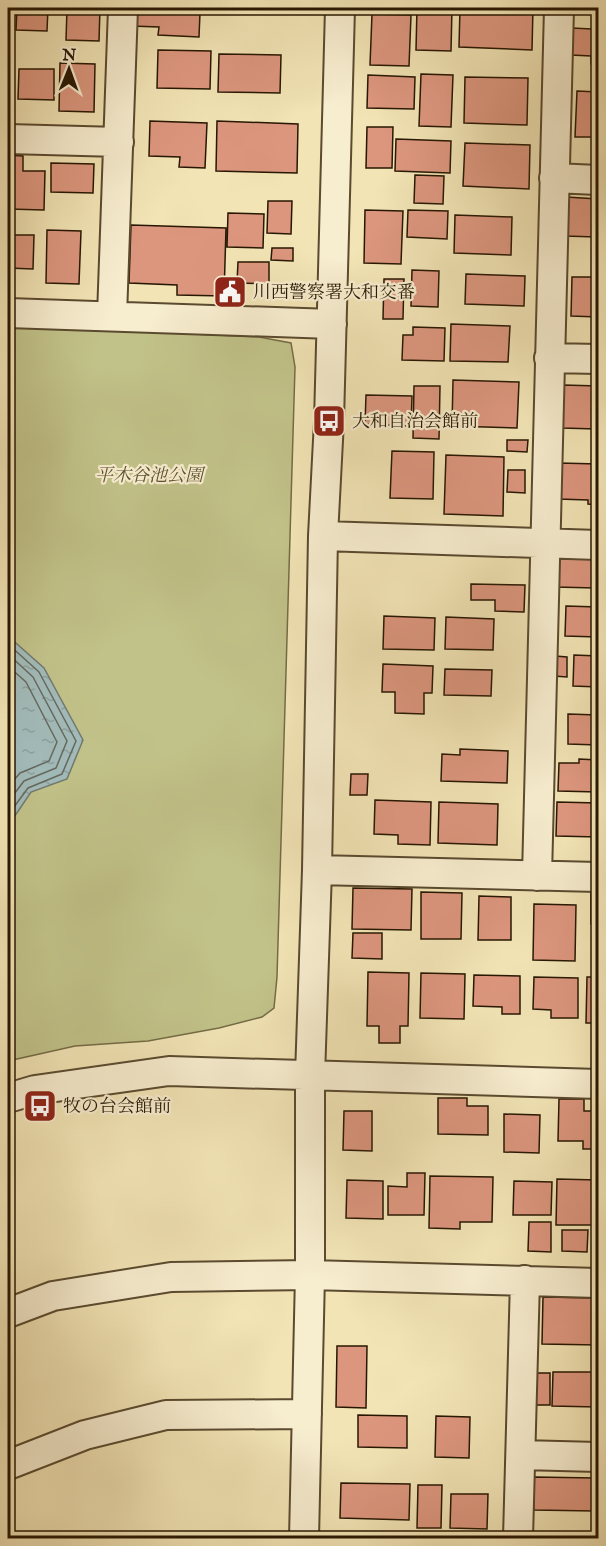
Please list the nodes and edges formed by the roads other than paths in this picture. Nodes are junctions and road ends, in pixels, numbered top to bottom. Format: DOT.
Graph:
graph roads {
  1 [pos="123,8"];
  2 [pos="340,8"];
  3 [pos="559,8"];
  4 [pos="8,139"];
  5 [pos="119,142"];
  6 [pos="554,178"];
  7 [pos="598,180"];
  8 [pos="8,313"];
  9 [pos="112,316"];
  10 [pos="332,324"];
  11 [pos="549,358"];
  12 [pos="598,359"];
  13 [pos="323,536"];
  14 [pos="545,543"];
  15 [pos="598,545"];
  16 [pos="317,870"];
  17 [pos="537,876"];
  18 [pos="598,877"];
  19 [pos="310,1076"];
  20 [pos="598,1084"];
  21 [pos="8,1098"];
  22 [pos="310,1275"];
  23 [pos="525,1280"];
  24 [pos="598,1283"];
  25 [pos="8,1312"];
  26 [pos="307,1414"];
  27 [pos="520,1455"];
  28 [pos="598,1457"];
  29 [pos="8,1465"];
  30 [pos="304,1539"];
  31 [pos="518,1539"];
  1 -- 5 [label="street"];
  2 -- 10 [label="street"];
  3 -- 6 [label="street"];
  4 -- 5 [label="street"];
  5 -- 9 [label="street"];
  6 -- 7 [label="street"];
  6 -- 11 [label="street"];
  8 -- 9 [label="street"];
  9 -- 10 [label="street"];
  10 -- 13 [label="street"];
  11 -- 12 [label="street"];
  11 -- 14 [label="street"];
  13 -- 14 [label="street"];
  13 -- 16 [label="street"];
  14 -- 15 [label="street"];
  14 -- 17 [label="street"];
  16 -- 17 [label="street"];
  16 -- 19 [label="street"];
  17 -- 18 [label="street"];
  19 -- 20 [label="street"];
  19 -- 21 [label="street"];
  19 -- 22 [label="street"];
  22 -- 23 [label="street"];
  22 -- 25 [label="street"];
  22 -- 26 [label="street"];
  23 -- 24 [label="street"];
  23 -- 27 [label="street"];
  26 -- 29 [label="street"];
  26 -- 30 [label="street"];
  27 -- 28 [label="street"];
  27 -- 31 [label="street"];
}
